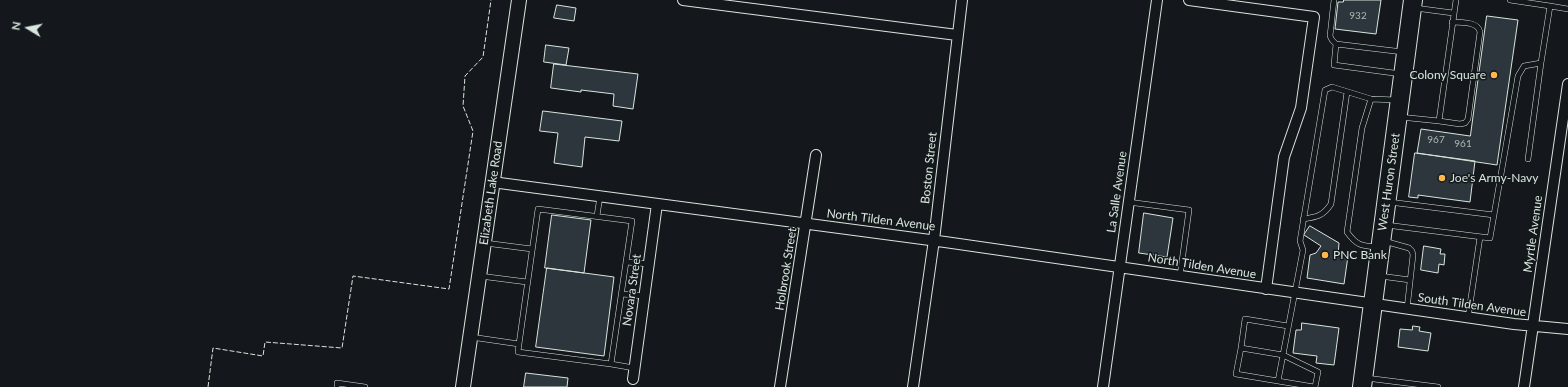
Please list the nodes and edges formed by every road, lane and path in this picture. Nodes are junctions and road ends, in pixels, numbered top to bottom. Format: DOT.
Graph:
graph roads {
  1 [pos="519,0"];
  2 [pos="684,0"];
  3 [pos="962,0"];
  4 [pos="1157,0"];
  5 [pos="1188,0"];
  6 [pos="1334,0"];
  7 [pos="1456,0"];
  8 [pos="1510,0"];
  9 [pos="1556,0"];
  10 [pos="1412,4"];
  11 [pos="1552,6"];
  12 [pos="1568,9"];
  13 [pos="1453,13"];
  14 [pos="1452,22"];
  15 [pos="958,35"];
  16 [pos="1336,44"];
  17 [pos="1406,52"];
  18 [pos="1541,62"];
  19 [pos="1403,74"];
  20 [pos="1568,84"];
  21 [pos="1348,92"];
  22 [pos="1371,99"];
  23 [pos="1398,108"];
  24 [pos="1439,122"];
  25 [pos="816,155"];
  26 [pos="1528,159"];
  27 [pos="492,182"];
  28 [pos="600,196"];
  29 [pos="1386,201"];
  30 [pos="1128,202"];
  31 [pos="658,204"];
  32 [pos="1494,215"];
  33 [pos="597,216"];
  34 [pos="1303,219"];
  35 [pos="806,224"];
  36 [pos="1381,237"];
  37 [pos="1480,237"];
  38 [pos="934,240"];
  39 [pos="484,243"];
  40 [pos="532,249"];
  41 [pos="626,262"];
  42 [pos="649,264"];
  43 [pos="1120,266"];
  44 [pos="479,276"];
  45 [pos="1180,276"];
  46 [pos="1376,276"];
  47 [pos="1410,280"];
  48 [pos="527,282"];
  49 [pos="1266,289"];
  50 [pos="1294,293"];
  51 [pos="622,294"];
  52 [pos="644,296"];
  53 [pos="1372,304"];
  54 [pos="1407,309"];
  55 [pos="1468,318"];
  56 [pos="1288,326"];
  57 [pos="1532,326"];
  58 [pos="1568,329"];
  59 [pos="470,337"];
  60 [pos="518,344"];
  61 [pos="1241,348"];
  62 [pos="1283,355"];
  63 [pos="612,364"];
  64 [pos="634,368"];
  65 [pos="633,379"];
  66 [pos="1278,381"];
  67 [pos="1362,382"];
  68 [pos="337,387"];
  69 [pos="365,387"];
  70 [pos="463,387"];
  71 [pos="780,387"];
  72 [pos="913,387"];
  73 [pos="1103,387"];
  74 [pos="1315,387"];
  75 [pos="1438,387"];
  76 [pos="1524,387"];
  1 -- 27 [label="main road, Elizabeth Lake Road"];
  2 -- 15 [label="street"];
  3 -- 15 [label="street, Boston Street"];
  4 -- 30 [label="street, La Salle Avenue"];
  5 -- 49 [label="street, North Tilden Avenue"];
  6 -- 16 [label="lane"];
  7 -- 13 [label="lane"];
  8 -- 11 [label="lane"];
  9 -- 11 [label="lane"];
  10 -- 13 [label="lane"];
  10 -- 17 [label="highway, West Huron Street"];
  11 -- 12 [label="lane"];
  11 -- 18 [label="lane"];
  13 -- 14 [label="lane"];
  14 -- 24 [label="lane"];
  14 -- 24 [label="lane"];
  15 -- 38 [label="street, Boston Street"];
  16 -- 17 [label="lane"];
  16 -- 19 [label="lane"];
  17 -- 19 [label="highway, West Huron Street"];
  18 -- 26 [label="lane"];
  18 -- 32 [label="lane"];
  19 -- 23 [label="highway, West Huron Street"];
  20 -- 57 [label="street, Myrtle Avenue"];
  21 -- 22 [label="lane"];
  21 -- 34 [label="lane"];
  21 -- 34 [label="lane"];
  22 -- 23 [label="lane"];
  22 -- 36 [label="lane"];
  23 -- 24 [label="lane"];
  23 -- 29 [label="highway, West Huron Street"];
  25 -- 35 [label="street, Holbrook Street"];
  27 -- 28 [label="street, North Tilden Avenue"];
  27 -- 39 [label="main road, Elizabeth Lake Road"];
  28 -- 31 [label="street, North Tilden Avenue"];
  28 -- 33 [label="lane"];
  29 -- 32 [label="lane"];
  29 -- 36 [label="highway, West Huron Street"];
  30 -- 43 [label="street, La Salle Avenue"];
  30 -- 45 [label="lane"];
  31 -- 35 [label="street, North Tilden Avenue"];
  31 -- 42 [label="street, Novara Street"];
  32 -- 37 [label="lane"];
  33 -- 40 [label="lane"];
  33 -- 41 [label="lane"];
  34 -- 50 [label="lane"];
  35 -- 38 [label="street, North Tilden Avenue"];
  35 -- 71 [label="street, Holbrook Street"];
  36 -- 37 [label="lane"];
  36 -- 46 [label="highway, West Huron Street"];
  36 -- 47 [label="lane"];
  37 -- 55 [label="lane"];
  38 -- 43 [label="street, North Tilden Avenue"];
  38 -- 72 [label="street, Boston Street"];
  39 -- 40 [label="lane"];
  39 -- 44 [label="main road, Elizabeth Lake Road"];
  40 -- 48 [label="lane"];
  41 -- 42 [label="lane"];
  41 -- 51 [label="lane"];
  42 -- 52 [label="street, Novara Street"];
  43 -- 45 [label="street, North Tilden Avenue"];
  43 -- 73 [label="street, La Salle Avenue"];
  44 -- 48 [label="lane"];
  44 -- 59 [label="main road, Elizabeth Lake Road"];
  45 -- 49 [label="street, North Tilden Avenue"];
  46 -- 47 [label="lane"];
  46 -- 53 [label="highway, West Huron Street"];
  47 -- 54 [label="lane"];
  48 -- 60 [label="lane"];
  49 -- 50 [label="street, North Tilden Avenue"];
  50 -- 53 [label="street, North Tilden Avenue"];
  50 -- 56 [label="lane"];
  51 -- 52 [label="lane"];
  51 -- 63 [label="lane"];
  52 -- 64 [label="street, Novara Street"];
  53 -- 54 [label="street, South Tilden Avenue"];
  53 -- 67 [label="highway, West Huron Street"];
  54 -- 55 [label="street, South Tilden Avenue"];
  55 -- 57 [label="street, South Tilden Avenue"];
  56 -- 61 [label="lane"];
  56 -- 62 [label="lane"];
  57 -- 58 [label="street, South Tilden Avenue"];
  57 -- 76 [label="street, Myrtle Avenue"];
  59 -- 60 [label="lane"];
  59 -- 70 [label="main road, Elizabeth Lake Road"];
  60 -- 63 [label="lane"];
  61 -- 62 [label="lane"];
  61 -- 66 [label="lane"];
  62 -- 66 [label="lane"];
  62 -- 74 [label="lane"];
  63 -- 64 [label="lane"];
  64 -- 65 [label="street, Novara Street"];
  66 -- 74 [label="lane"];
  67 -- 75 [label="lane"];
  68 -- 69 [label="lane"];
}
